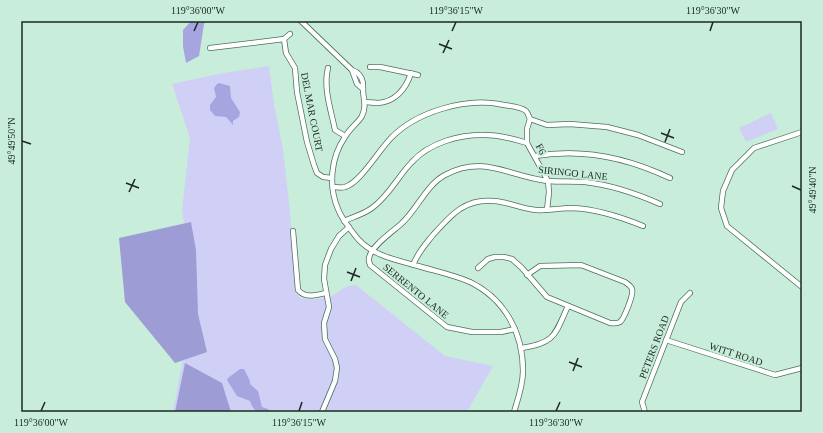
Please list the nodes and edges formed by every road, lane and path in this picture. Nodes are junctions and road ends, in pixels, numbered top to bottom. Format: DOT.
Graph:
graph roads {
  1 [pos="301,21"];
  2 [pos="290,34"];
  3 [pos="284,39"];
  4 [pos="210,48"];
  5 [pos="370,67"];
  6 [pos="328,68"];
  7 [pos="411,74"];
  8 [pos="418,76"];
  9 [pos="365,102"];
  10 [pos="530,119"];
  11 [pos="802,132"];
  12 [pos="345,136"];
  13 [pos="528,143"];
  14 [pos="682,152"];
  15 [pos="535,156"];
  16 [pos="332,178"];
  17 [pos="670,178"];
  18 [pos="548,181"];
  19 [pos="333,187"];
  20 [pos="660,204"];
  21 [pos="547,210"];
  22 [pos="344,221"];
  23 [pos="643,226"];
  24 [pos="349,227"];
  25 [pos="293,231"];
  26 [pos="372,250"];
  27 [pos="413,264"];
  28 [pos="478,268"];
  29 [pos="527,275"];
  30 [pos="802,287"];
  31 [pos="326,293"];
  32 [pos="690,293"];
  33 [pos="568,306"];
  34 [pos="515,330"];
  35 [pos="666,340"];
  36 [pos="522,348"];
  37 [pos="802,368"];
  38 [pos="322,412"];
  39 [pos="514,412"];
  40 [pos="645,412"];
  1 -- 9 [label="street"];
  2 -- 3 [label="street"];
  3 -- 4 [label="street"];
  3 -- 16 [label="street, DEL MAR COURT"];
  5 -- 7 [label="street"];
  6 -- 12 [label="street"];
  7 -- 8 [label="street"];
  7 -- 9 [label="street"];
  9 -- 12 [label="street"];
  10 -- 13 [label="street, F6"];
  10 -- 14 [label="street"];
  10 -- 19 [label="street"];
  11 -- 30 [label="street"];
  12 -- 16 [label="street"];
  13 -- 15 [label="street, F6"];
  13 -- 22 [label="street"];
  15 -- 17 [label="street"];
  15 -- 18 [label="street, F6"];
  16 -- 19 [label="street"];
  18 -- 20 [label="street, SIRINGO LANE"];
  18 -- 21 [label="street, F6"];
  18 -- 26 [label="street, SIRINGO LANE"];
  19 -- 22 [label="street"];
  21 -- 23 [label="street"];
  21 -- 27 [label="street"];
  22 -- 24 [label="street"];
  24 -- 26 [label="street"];
  24 -- 31 [label="street"];
  25 -- 31 [label="street"];
  26 -- 27 [label="street"];
  26 -- 34 [label="street, SERRENTO LANE"];
  27 -- 34 [label="street"];
  28 -- 29 [label="street"];
  29 -- 33 [label="street"];
  29 -- 33 [label="street"];
  31 -- 38 [label="street"];
  32 -- 35 [label="street, PETERS ROAD"];
  33 -- 36 [label="street"];
  34 -- 36 [label="street"];
  35 -- 37 [label="street, WITT ROAD"];
  35 -- 40 [label="street, PETERS ROAD"];
  36 -- 39 [label="street"];
}
